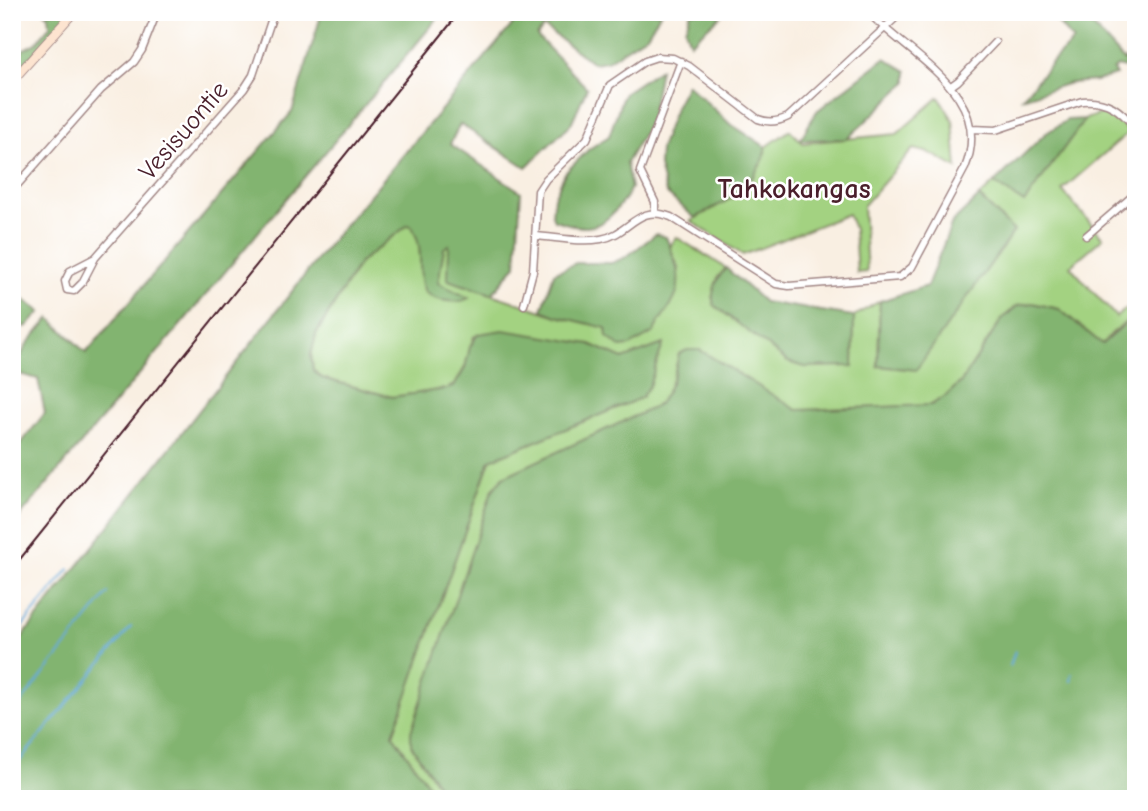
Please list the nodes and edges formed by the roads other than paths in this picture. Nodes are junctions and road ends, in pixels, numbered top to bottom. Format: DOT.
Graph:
graph roads {
  1 [pos="74,12"];
  2 [pos="157,12"];
  3 [pos="274,12"];
  4 [pos="868,12"];
  5 [pos="902,12"];
  6 [pos="884,29"];
  7 [pos="995,42"];
  8 [pos="681,61"];
  9 [pos="12,81"];
  10 [pos="951,86"];
  11 [pos="1136,128"];
  12 [pos="972,130"];
  13 [pos="12,191"];
  14 [pos="1136,193"];
  15 [pos="655,212"];
  16 [pos="535,236"];
  17 [pos="1086,236"];
  18 [pos="95,258"];
  19 [pos="524,305"];
  1 -- 9 [label="main road"];
  2 -- 13 [label="street"];
  3 -- 18 [label="street, Vesisuontie"];
  4 -- 6 [label="street"];
  5 -- 6 [label="street"];
  6 -- 8 [label="street"];
  6 -- 10 [label="street"];
  7 -- 10 [label="street"];
  8 -- 15 [label="street"];
  8 -- 16 [label="street"];
  10 -- 12 [label="street"];
  11 -- 12 [label="street"];
  12 -- 15 [label="street"];
  14 -- 17 [label="street"];
  15 -- 16 [label="street"];
  16 -- 19 [label="street"];
  18 -- 18 [label="street, Vesisuontie"];
}
